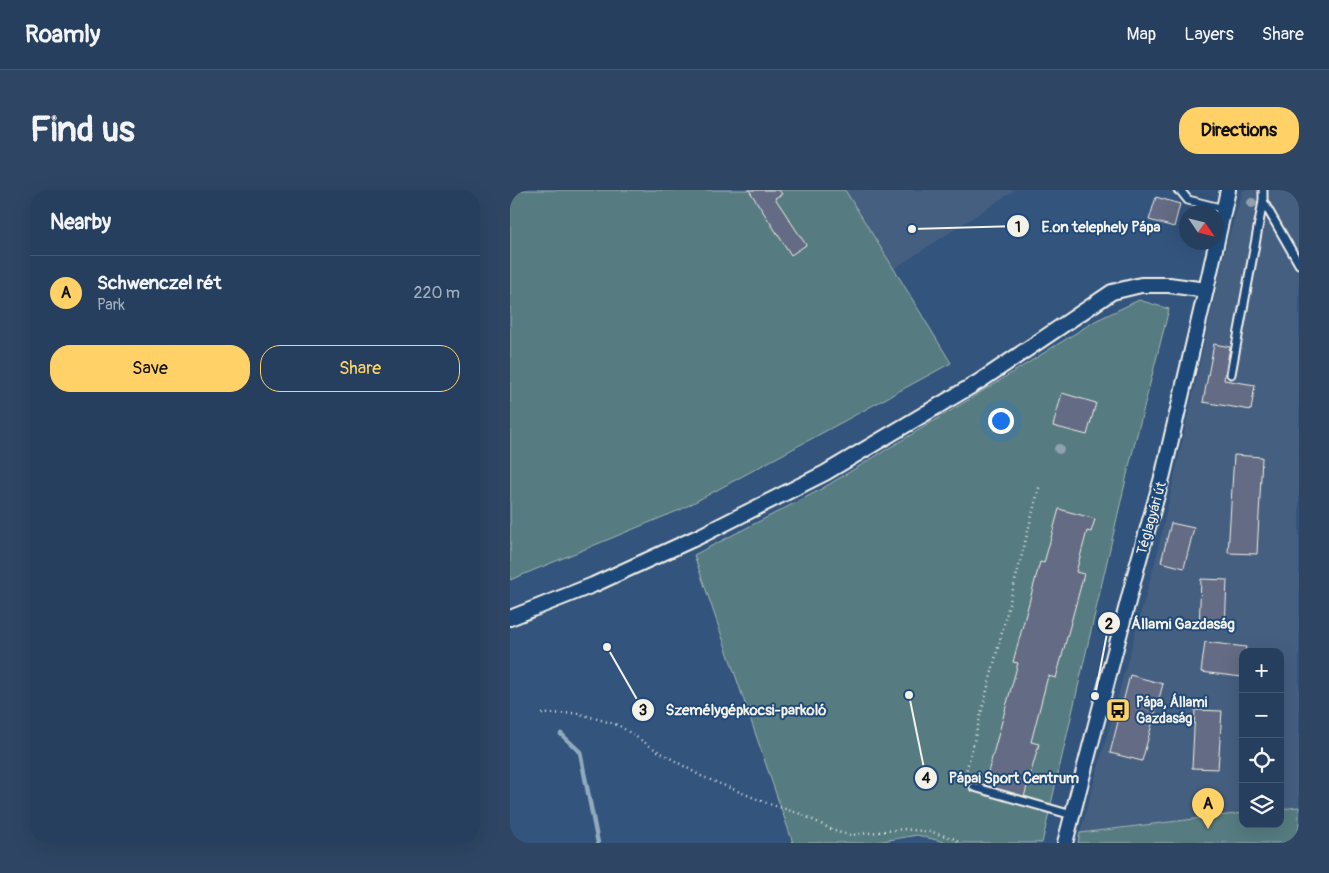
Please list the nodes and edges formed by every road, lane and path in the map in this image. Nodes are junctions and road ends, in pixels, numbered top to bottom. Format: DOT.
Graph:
graph roads {
  1 [pos="1178,190"];
  2 [pos="1228,190"];
  3 [pos="1263,190"];
  4 [pos="1263,201"];
  5 [pos="1208,205"];
  6 [pos="1224,209"];
  7 [pos="1215,250"];
  8 [pos="1299,264"];
  9 [pos="1206,290"];
  10 [pos="1231,374"];
  11 [pos="1040,484"];
  12 [pos="510,618"];
  13 [pos="542,714"];
  14 [pos="974,787"];
  15 [pos="1072,815"];
  16 [pos="959,843"];
  17 [pos="1065,843"];
  1 -- 5 [label="lane"];
  2 -- 6 [label="street, Téglagyári út"];
  3 -- 4 [label="lane"];
  4 -- 8 [label="lane"];
  4 -- 10 [label="lane"];
  7 -- 9 [label="street, Téglagyári út"];
  9 -- 12 [label="street"];
  9 -- 15 [label="street, Téglagyári út"];
  11 -- 14 [label="path"];
  13 -- 16 [label="path"];
  14 -- 15 [label="lane"];
  15 -- 17 [label="street, Téglagyári út"];
}
